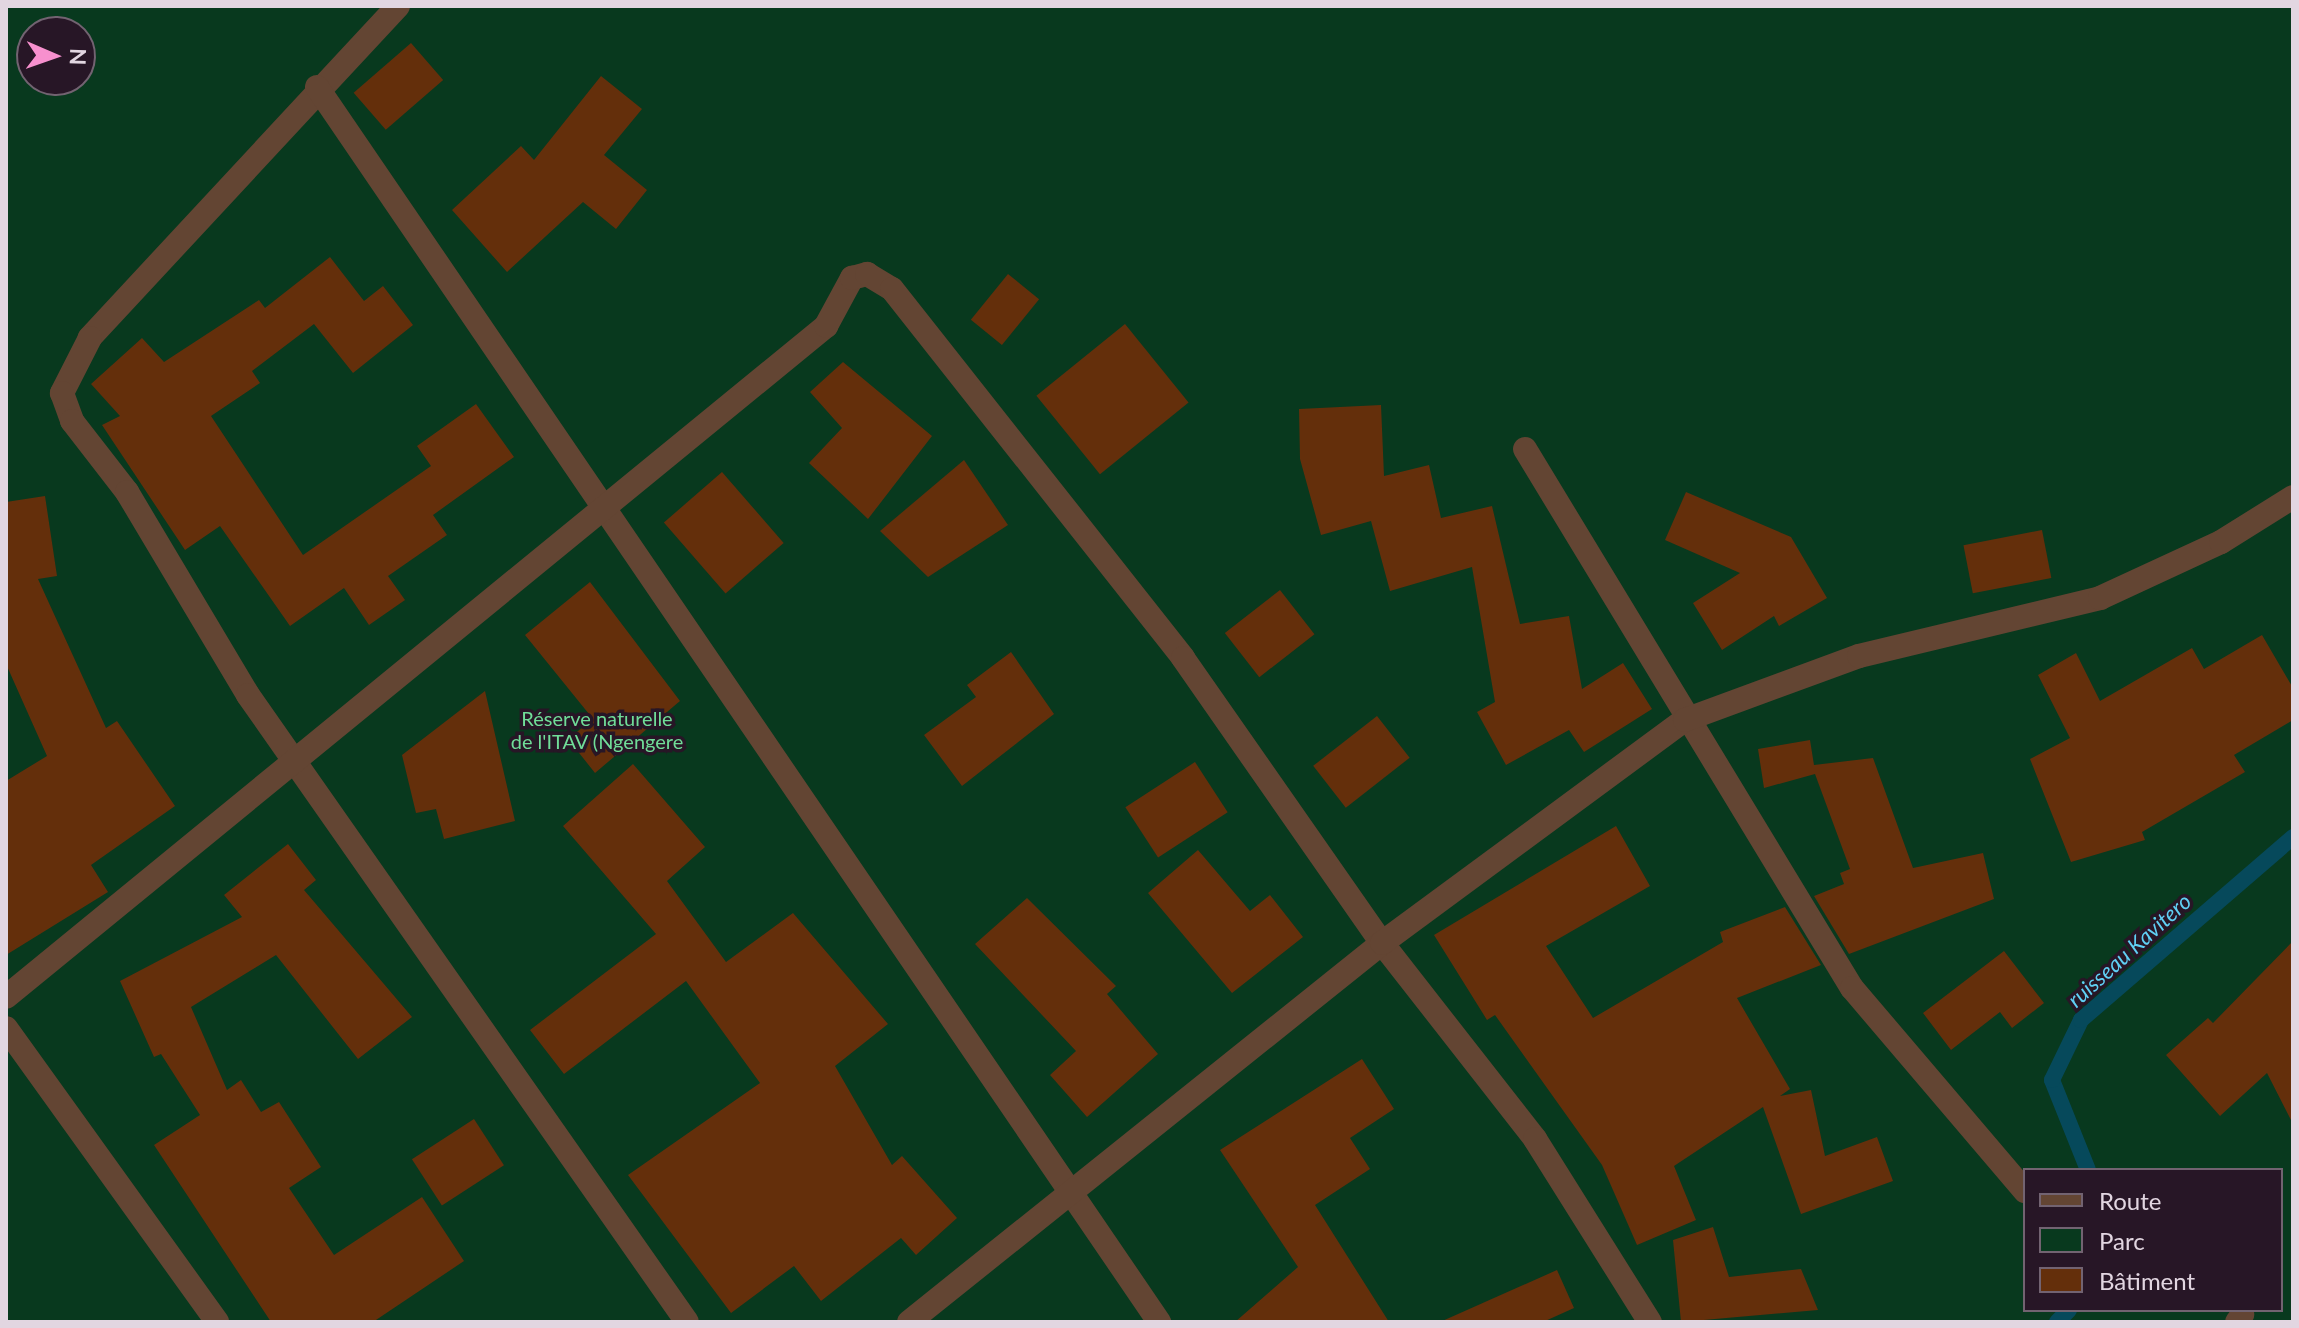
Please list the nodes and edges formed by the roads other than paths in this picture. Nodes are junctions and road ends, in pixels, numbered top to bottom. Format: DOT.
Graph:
graph roads {
  1 [pos="398,6"];
  2 [pos="317,87"];
  3 [pos="1525,449"];
  4 [pos="2293,497"];
  5 [pos="602,511"];
  6 [pos="1685,720"];
  7 [pos="300,761"];
  8 [pos="1382,943"];
  9 [pos="6,997"];
  10 [pos="6,1028"];
  11 [pos="2023,1189"];
  12 [pos="1073,1198"];
  13 [pos="217,1322"];
  14 [pos="687,1322"];
  15 [pos="909,1322"];
  16 [pos="1159,1322"];
  17 [pos="1650,1322"];
  1 -- 2 [label="street"];
  2 -- 5 [label="street"];
  2 -- 7 [label="street"];
  3 -- 6 [label="street"];
  4 -- 6 [label="street"];
  5 -- 7 [label="street"];
  5 -- 8 [label="street"];
  5 -- 12 [label="street"];
  6 -- 8 [label="street"];
  6 -- 11 [label="street"];
  7 -- 9 [label="street"];
  7 -- 14 [label="street"];
  8 -- 12 [label="street"];
  8 -- 17 [label="street"];
  10 -- 13 [label="street"];
  12 -- 15 [label="street"];
  12 -- 16 [label="street"];
}
